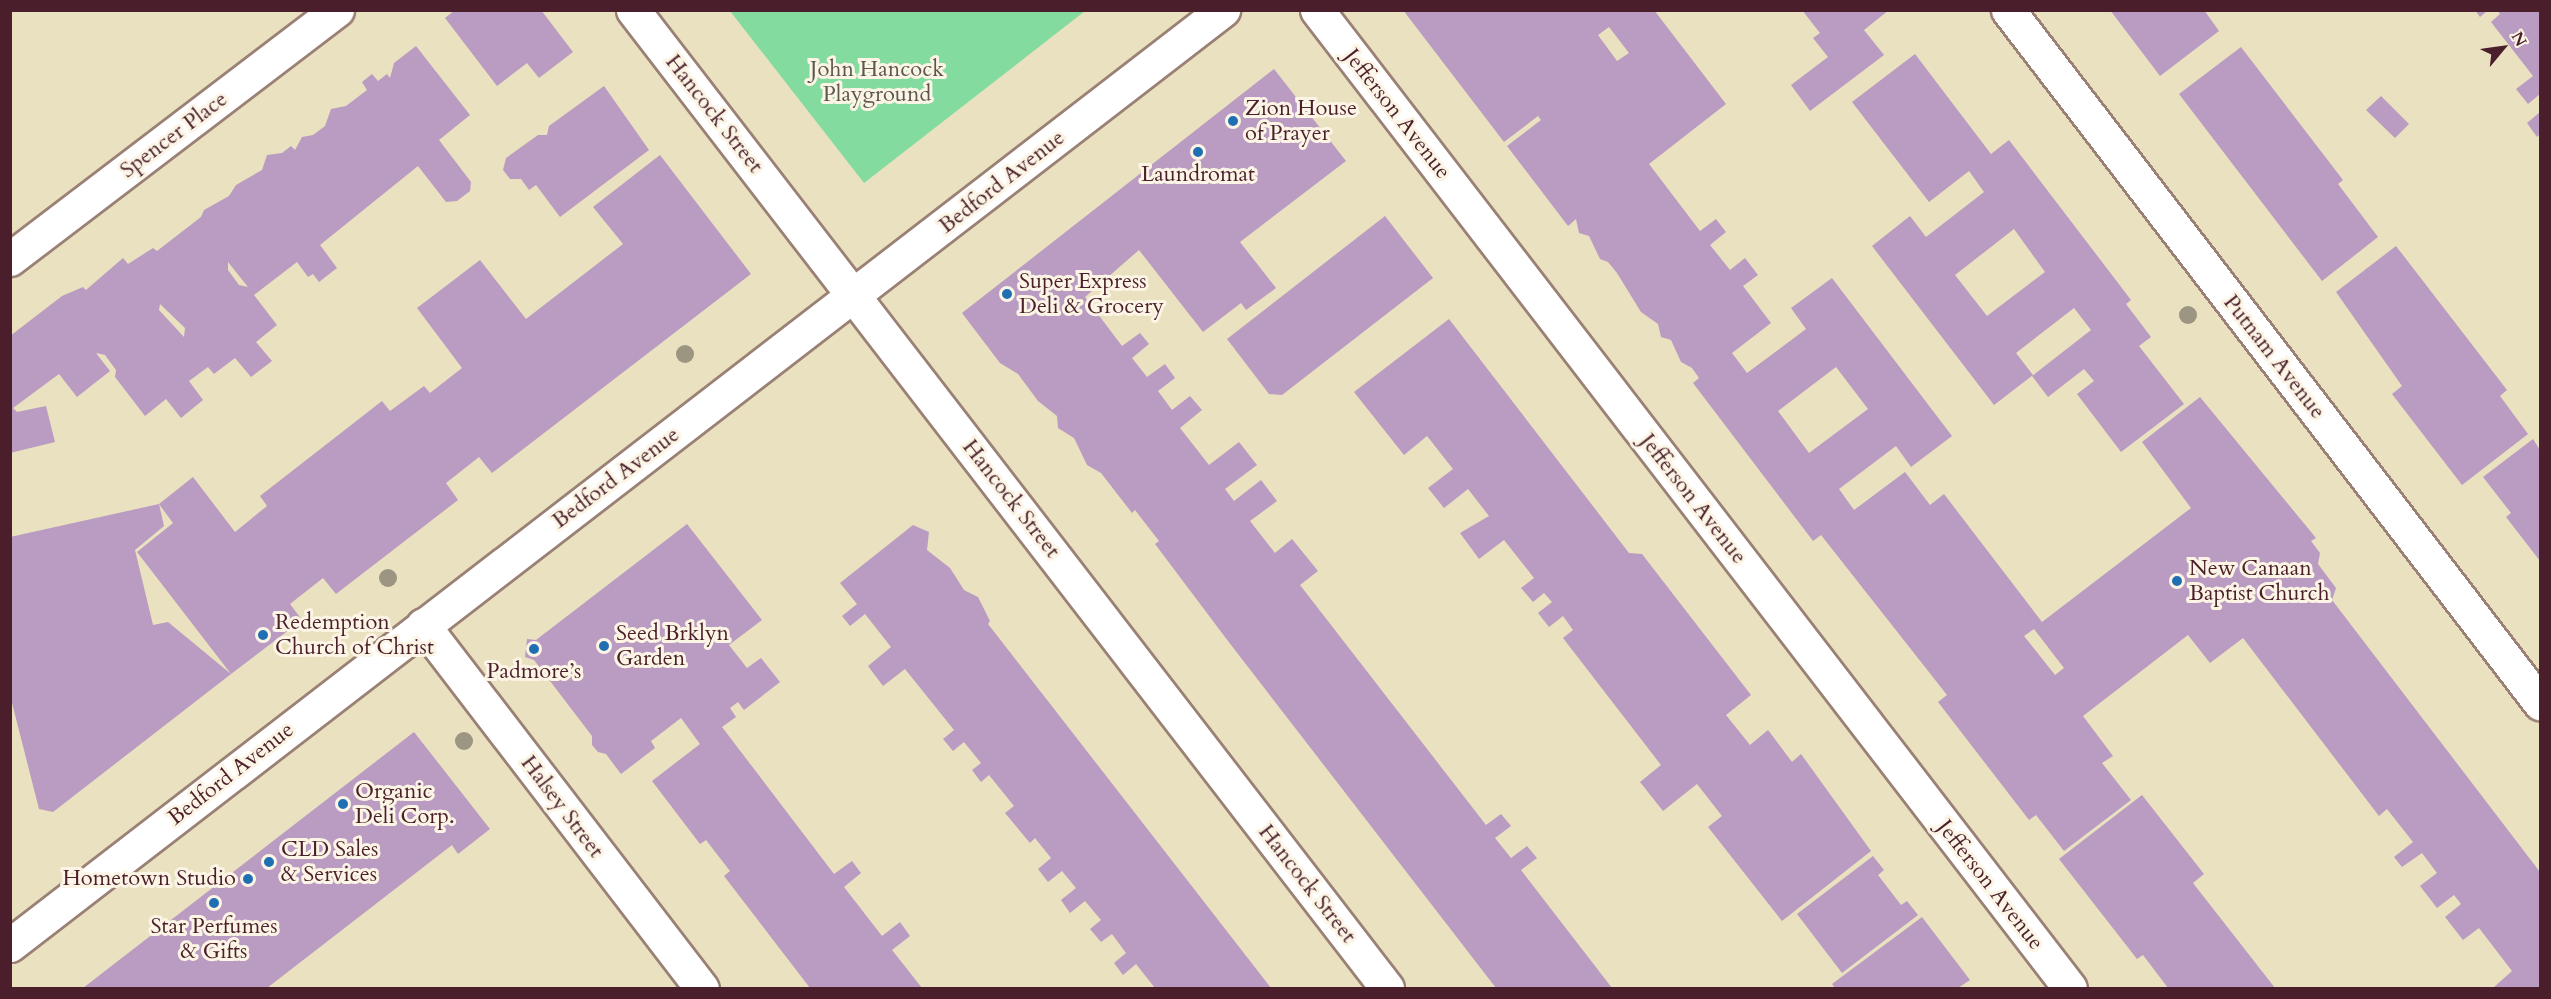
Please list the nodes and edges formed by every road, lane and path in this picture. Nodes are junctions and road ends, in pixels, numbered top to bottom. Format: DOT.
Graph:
graph roads {
  1 [pos="337,10"];
  2 [pos="633,10"];
  3 [pos="1223,10"];
  4 [pos="1317,10"];
  5 [pos="2008,10"];
  6 [pos="10,259"];
  7 [pos="854,296"];
  8 [pos="423,625"];
  9 [pos="2541,703"];
  10 [pos="10,945"];
  11 [pos="702,988"];
  12 [pos="1387,988"];
  13 [pos="2070,988"];
  1 -- 6 [label="street, Spencer Place"];
  2 -- 7 [label="street, Hancock Street"];
  3 -- 7 [label="street, Bedford Avenue"];
  4 -- 13 [label="street, Jefferson Avenue"];
  5 -- 9 [label="street, Putnam Avenue"];
  7 -- 8 [label="street, Bedford Avenue"];
  7 -- 12 [label="street, Hancock Street"];
  8 -- 10 [label="street, Bedford Avenue"];
  8 -- 11 [label="street, Halsey Street"];
}
